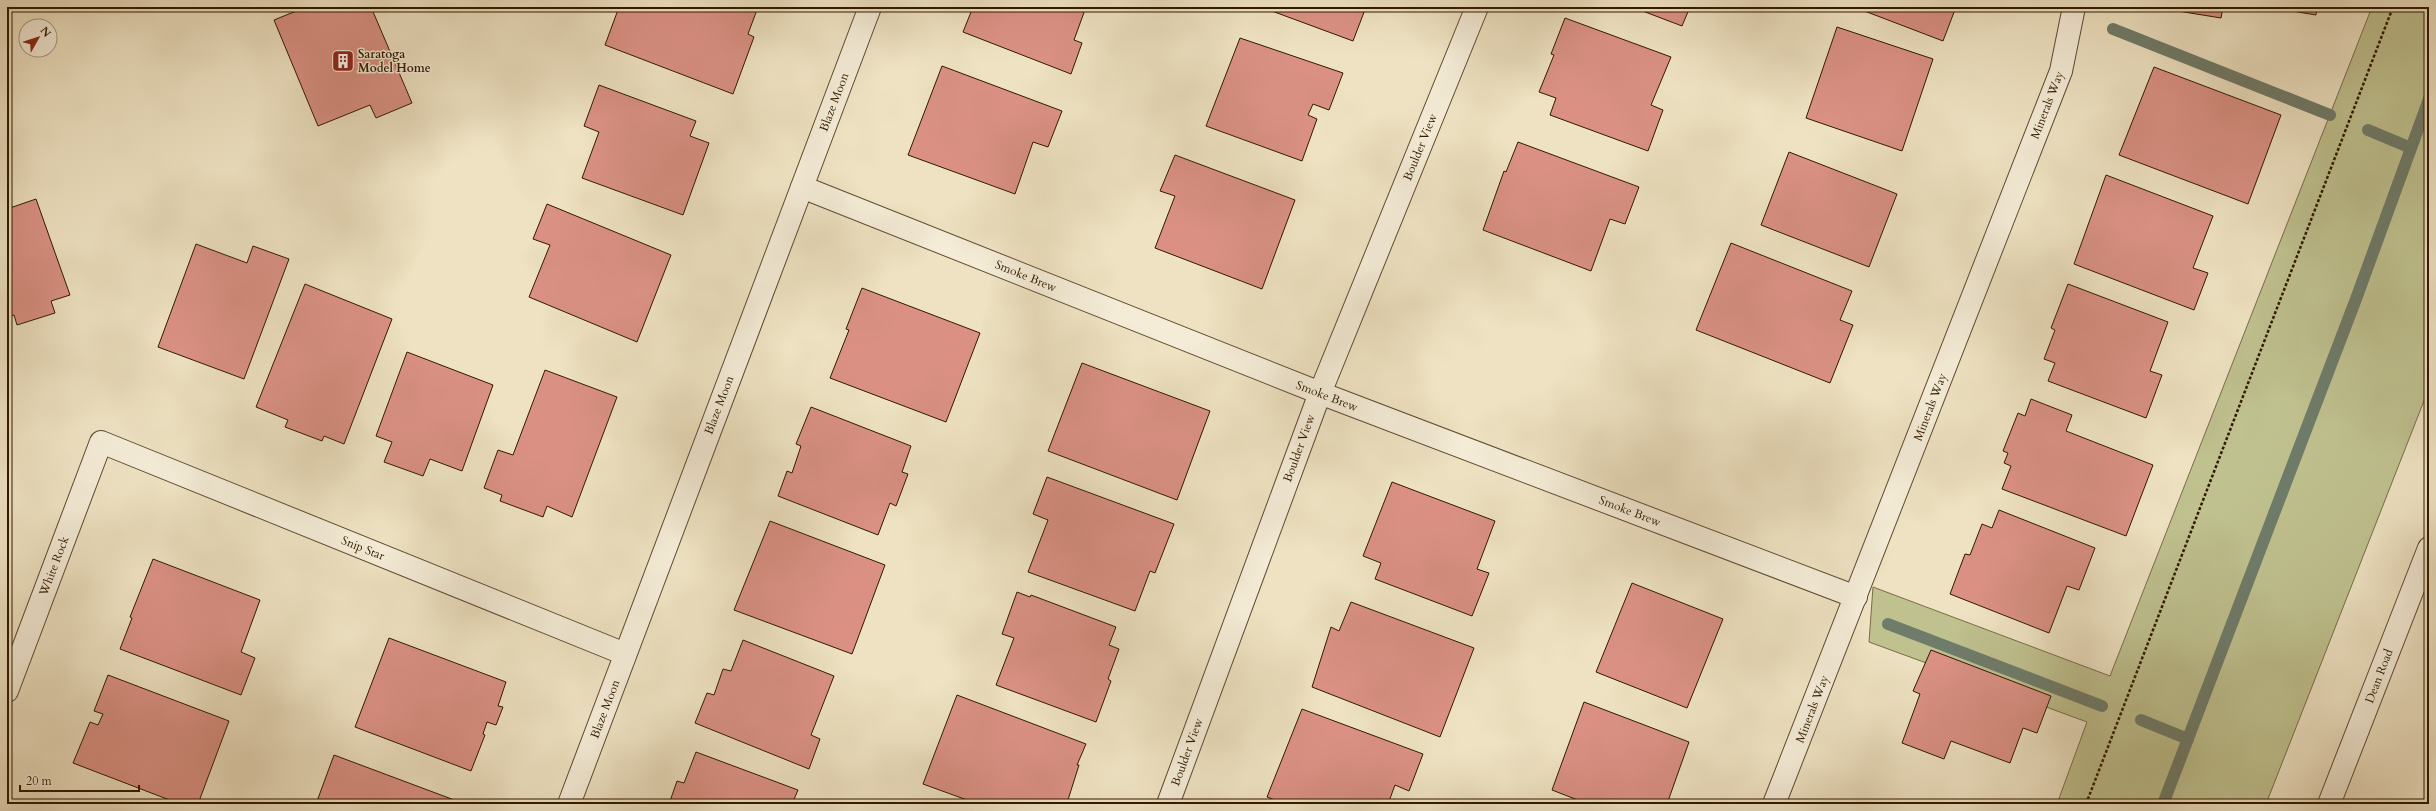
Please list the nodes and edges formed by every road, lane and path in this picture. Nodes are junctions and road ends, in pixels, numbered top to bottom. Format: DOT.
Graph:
graph roads {
  1 [pos="870,7"];
  2 [pos="1477,7"];
  3 [pos="2074,7"];
  4 [pos="2394,7"];
  5 [pos="802,187"];
  6 [pos="1320,393"];
  7 [pos="101,442"];
  8 [pos="2429,548"];
  9 [pos="1856,597"];
  10 [pos="625,654"];
  11 [pos="7,691"];
  12 [pos="568,804"];
  13 [pos="1168,804"];
  14 [pos="1774,804"];
  15 [pos="2086,804"];
  16 [pos="2329,804"];
  1 -- 5 [label="street, Blaze Moon"];
  2 -- 6 [label="street, Boulder View"];
  3 -- 9 [label="street, Minerals Way"];
  4 -- 15 [label="path"];
  5 -- 6 [label="street, Smoke Brew"];
  5 -- 10 [label="street, Blaze Moon"];
  6 -- 9 [label="street, Smoke Brew"];
  6 -- 13 [label="street, Boulder View"];
  7 -- 10 [label="street, Snip Star"];
  7 -- 11 [label="street, White Rock"];
  8 -- 16 [label="street, Dean Road"];
  9 -- 14 [label="street, Minerals Way"];
  10 -- 12 [label="street, Blaze Moon"];
}
